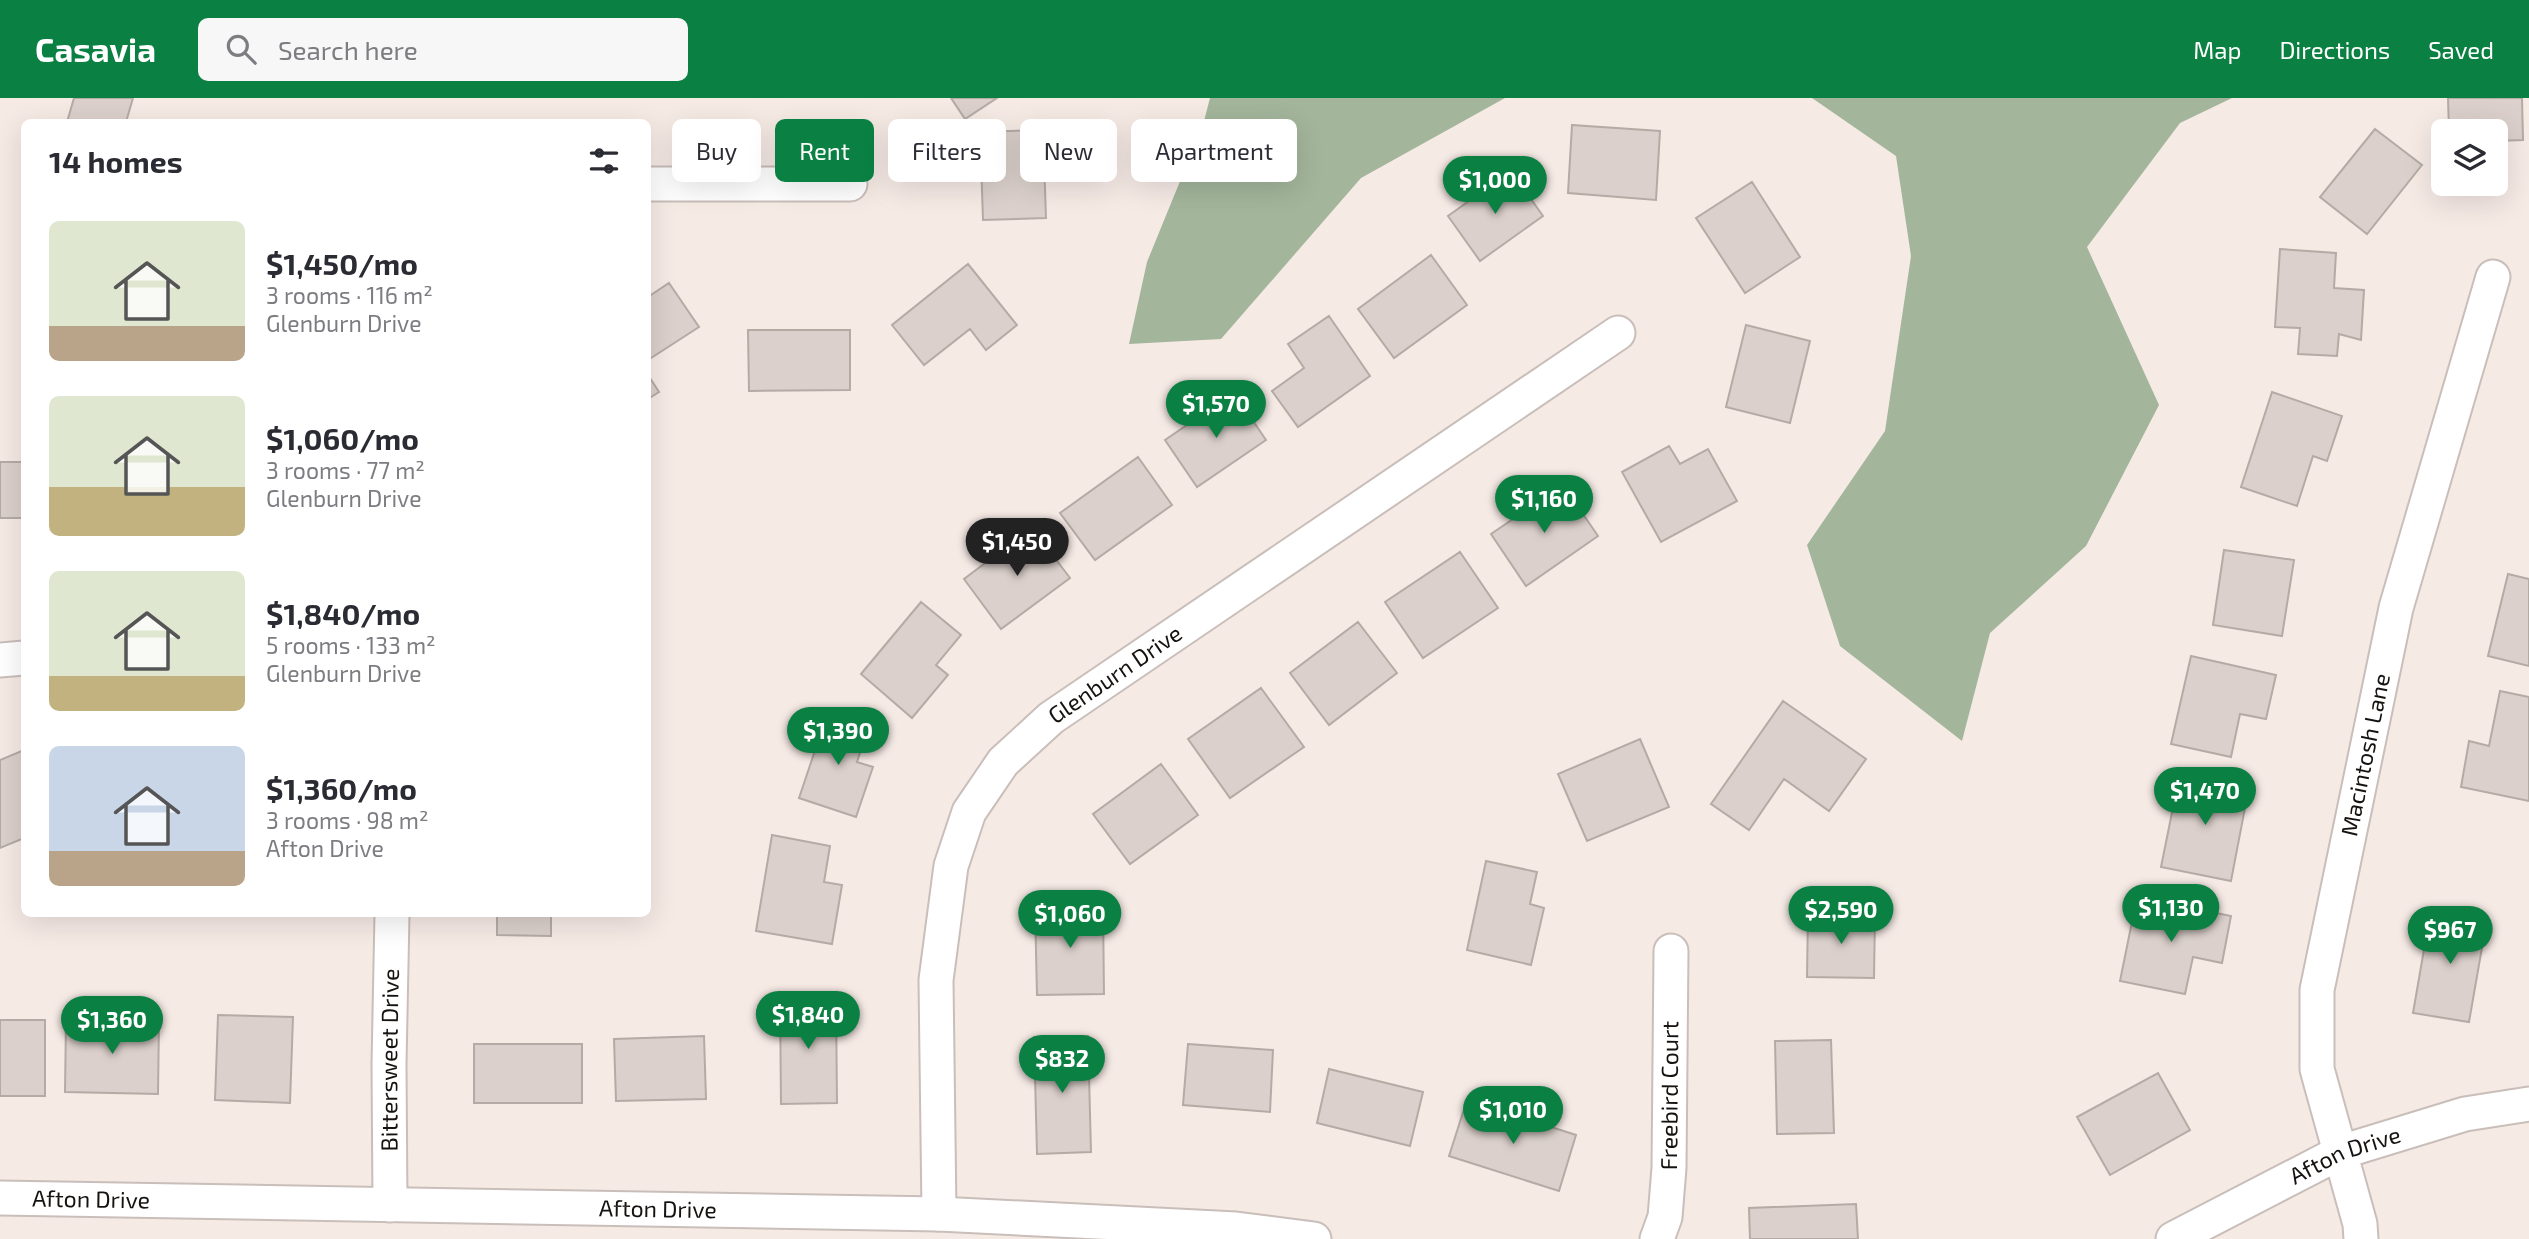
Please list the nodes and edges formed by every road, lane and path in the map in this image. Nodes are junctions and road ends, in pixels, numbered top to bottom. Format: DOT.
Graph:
graph roads {
  1 [pos="651,184"];
  2 [pos="850,184"];
  3 [pos="2493,277"];
  4 [pos="1618,333"];
  5 [pos="21,658"];
  6 [pos="0,660"];
  7 [pos="392,917"];
  8 [pos="1671,951"];
  9 [pos="2529,1104"];
  10 [pos="2341,1152"];
  11 [pos="0,1198"];
  12 [pos="390,1205"];
  13 [pos="939,1214"];
  14 [pos="1314,1239"];
  15 [pos="1657,1239"];
  16 [pos="2173,1239"];
  17 [pos="2361,1239"];
  1 -- 2 [label="street"];
  3 -- 10 [label="street, Macintosh Lane"];
  4 -- 13 [label="street, Glenburn Drive"];
  5 -- 6 [label="street"];
  7 -- 12 [label="street, Bittersweet Drive"];
  8 -- 15 [label="street, Freebird Court"];
  9 -- 10 [label="street, Afton Drive"];
  10 -- 16 [label="street, Afton Drive"];
  10 -- 17 [label="street, Macintosh Lane"];
  11 -- 12 [label="street, Afton Drive"];
  12 -- 13 [label="street, Afton Drive"];
  13 -- 14 [label="street, Afton Drive"];
}
